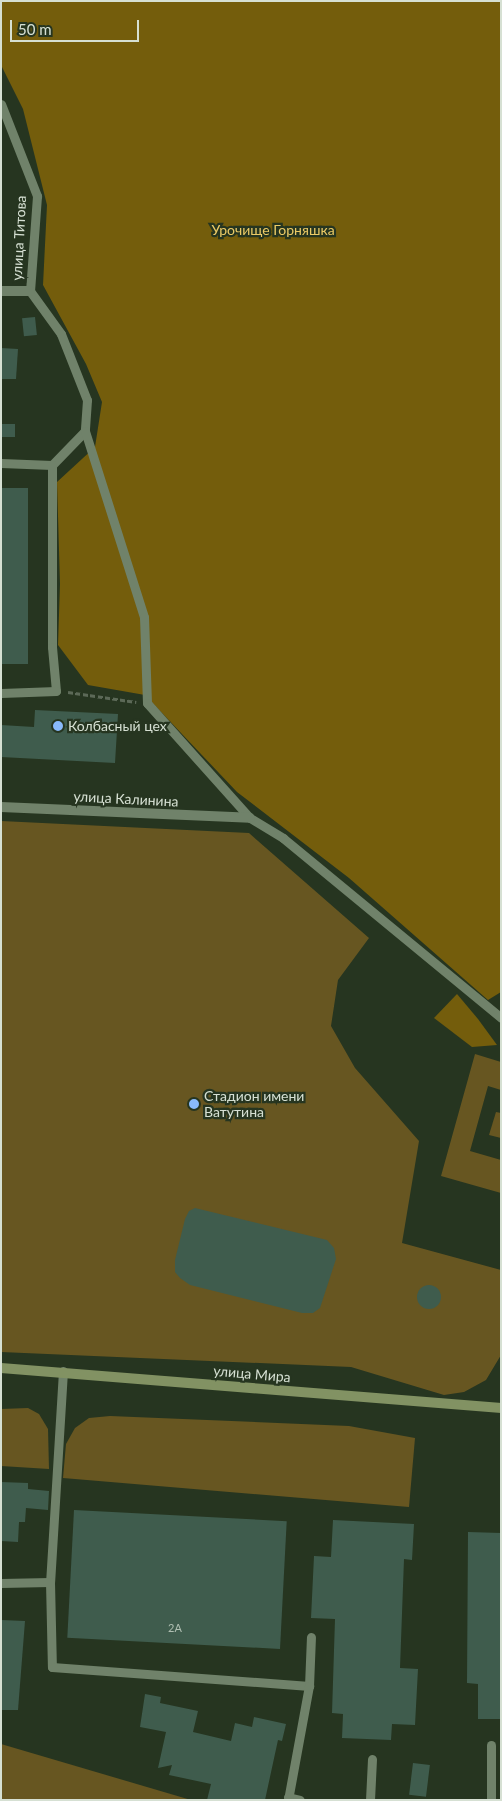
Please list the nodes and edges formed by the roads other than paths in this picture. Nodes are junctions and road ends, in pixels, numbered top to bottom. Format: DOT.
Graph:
graph roads {
  1 [pos="1,104"];
  2 [pos="1,290"];
  3 [pos="30,291"];
  4 [pos="85,431"];
  5 [pos="1,463"];
  6 [pos="52,465"];
  7 [pos="1,692"];
  8 [pos="1,807"];
  9 [pos="250,818"];
  10 [pos="501,1018"];
  11 [pos="1,1368"];
  12 [pos="63,1372"];
  13 [pos="501,1408"];
  14 [pos="50,1582"];
  15 [pos="1,1583"];
  16 [pos="311,1637"];
  17 [pos="309,1686"];
  18 [pos="491,1745"];
  19 [pos="372,1759"];
  20 [pos="288,1798"];
  21 [pos="300,1800"];
  22 [pos="370,1800"];
  23 [pos="491,1800"];
  1 -- 3 [label="lane, улица Титова"];
  2 -- 3 [label="street"];
  3 -- 4 [label="lane"];
  4 -- 6 [label="lane"];
  4 -- 9 [label="lane"];
  5 -- 6 [label="lane"];
  6 -- 7 [label="lane"];
  8 -- 9 [label="street, улица Калинина"];
  9 -- 10 [label="lane"];
  11 -- 12 [label="main road, улица Мира"];
  12 -- 13 [label="main road, улица Мира"];
  12 -- 14 [label="lane"];
  14 -- 15 [label="lane"];
  14 -- 17 [label="lane"];
  16 -- 17 [label="lane"];
  17 -- 20 [label="lane"];
  18 -- 23 [label="lane"];
  19 -- 22 [label="lane"];
  20 -- 21 [label="lane"];
}
